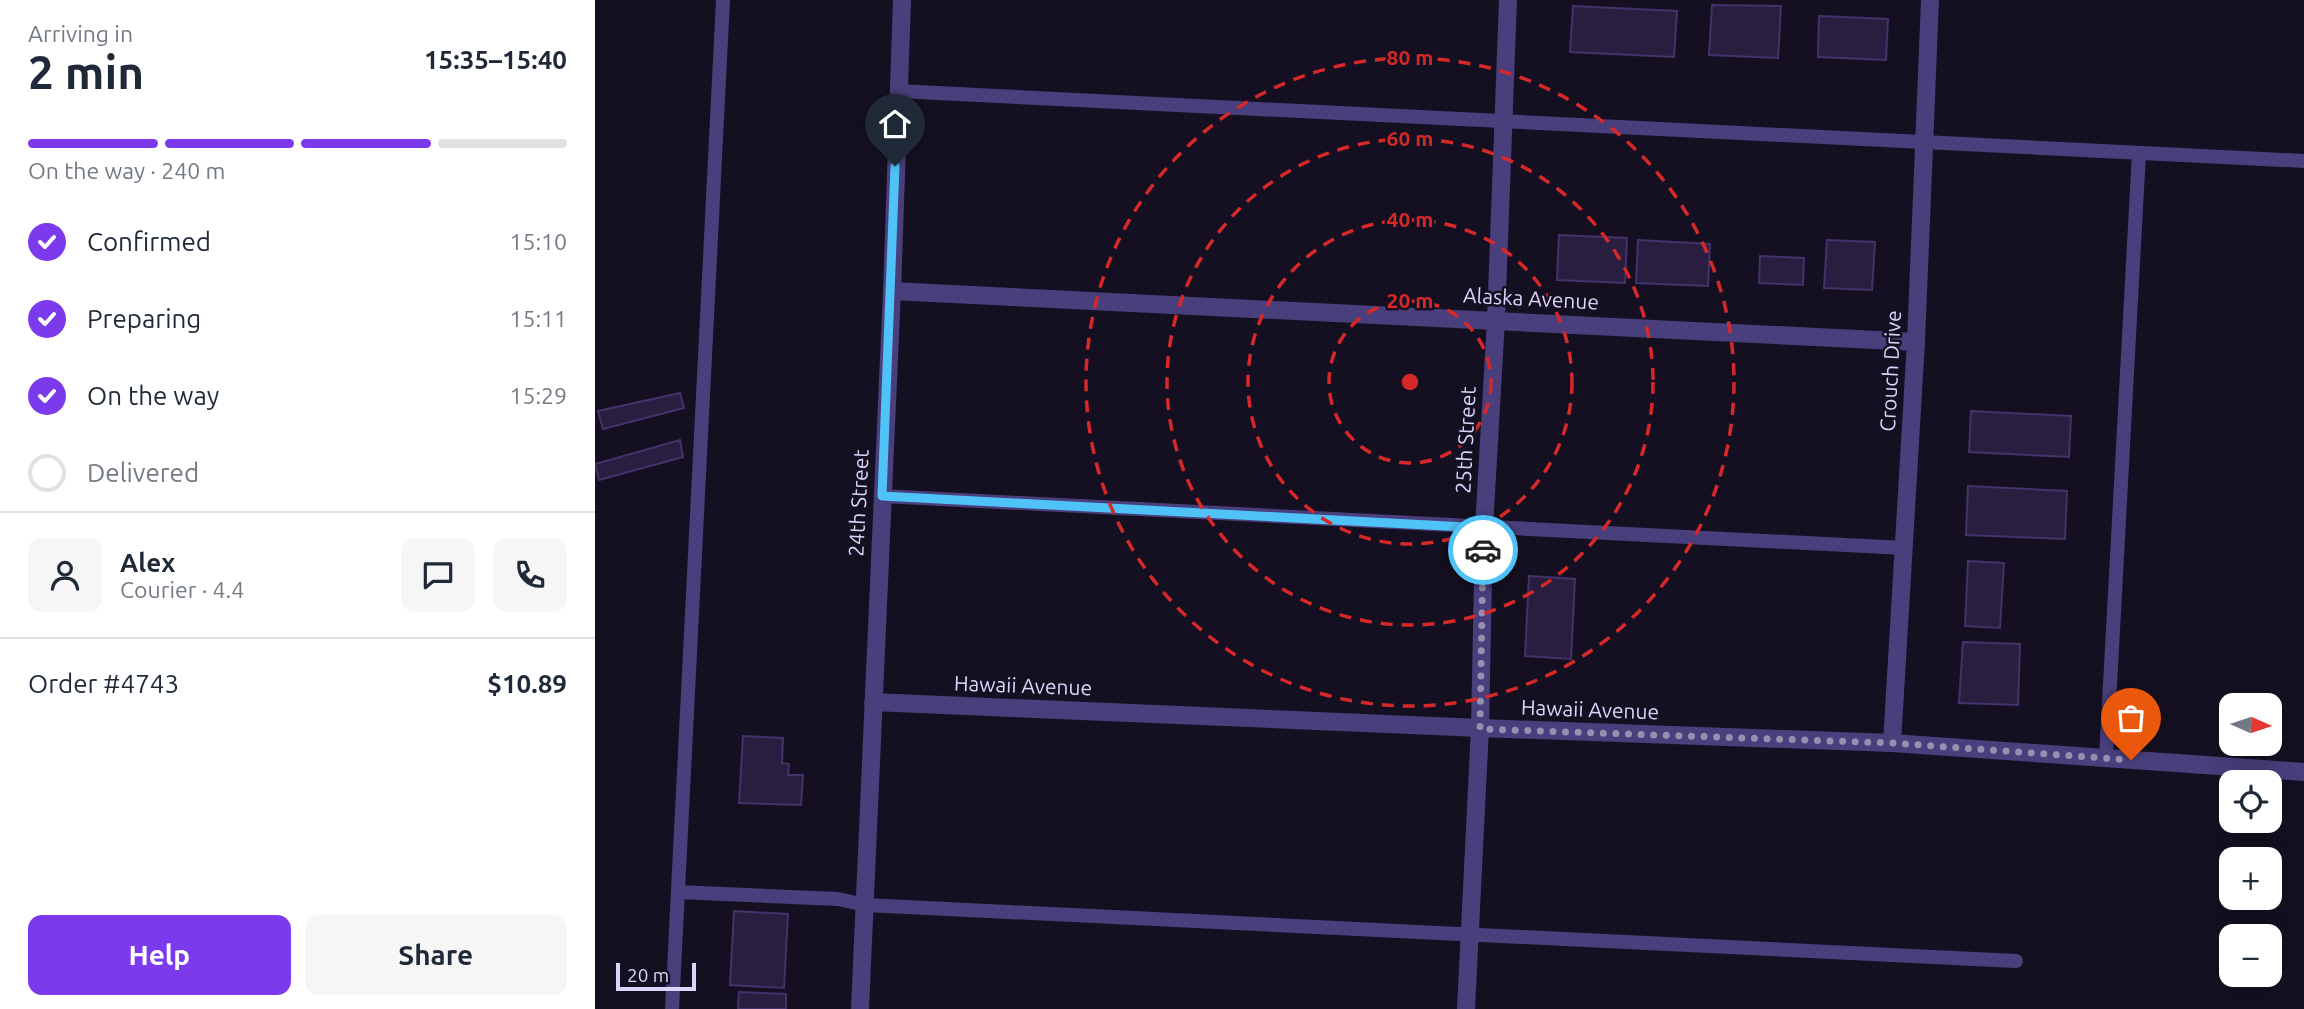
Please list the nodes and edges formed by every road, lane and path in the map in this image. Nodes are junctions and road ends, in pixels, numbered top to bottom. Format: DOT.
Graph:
graph roads {
  1 [pos="723,0"];
  2 [pos="902,0"];
  3 [pos="1509,0"];
  4 [pos="1930,0"];
  5 [pos="897,91"];
  6 [pos="1503,121"];
  7 [pos="1924,143"];
  8 [pos="2139,153"];
  9 [pos="2304,161"];
  10 [pos="892,291"];
  11 [pos="1496,320"];
  12 [pos="1916,342"];
  13 [pos="882,496"];
  14 [pos="1484,528"];
  15 [pos="1904,548"];
  16 [pos="873,702"];
  17 [pos="1480,729"];
  18 [pos="1892,743"];
  19 [pos="2106,758"];
  20 [pos="2304,772"];
  21 [pos="678,892"];
  22 [pos="865,905"];
  23 [pos="1469,935"];
  24 [pos="2016,961"];
  25 [pos="672,1009"];
  26 [pos="860,1009"];
  27 [pos="1466,1009"];
  1 -- 21 [label="lane"];
  2 -- 5 [label="street, 24th Street"];
  3 -- 6 [label="street, 25th Street"];
  4 -- 7 [label="street, Crouch Drive"];
  5 -- 6 [label="lane"];
  5 -- 10 [label="street, 24th Street"];
  6 -- 7 [label="lane"];
  6 -- 11 [label="street, 25th Street"];
  7 -- 8 [label="lane"];
  7 -- 12 [label="street, Crouch Drive"];
  8 -- 9 [label="lane"];
  8 -- 19 [label="lane"];
  10 -- 11 [label="street, Alaska Avenue"];
  10 -- 13 [label="street, 24th Street"];
  11 -- 12 [label="street, Alaska Avenue"];
  11 -- 14 [label="street, 25th Street"];
  12 -- 15 [label="street, Crouch Drive"];
  13 -- 14 [label="lane"];
  13 -- 16 [label="street, 24th Street"];
  14 -- 15 [label="lane"];
  14 -- 17 [label="street, 25th Street"];
  15 -- 18 [label="street, Crouch Drive"];
  16 -- 17 [label="street, Hawaii Avenue"];
  16 -- 22 [label="street, 24th Street"];
  17 -- 18 [label="street, Hawaii Avenue"];
  17 -- 23 [label="street, 25th Street"];
  18 -- 19 [label="street, Hawaii Avenue"];
  19 -- 20 [label="street, Hawaii Avenue"];
  21 -- 22 [label="lane"];
  21 -- 25 [label="lane"];
  22 -- 23 [label="lane"];
  22 -- 26 [label="street, 24th Street"];
  23 -- 24 [label="lane"];
  23 -- 27 [label="street, 25th Street"];
}
